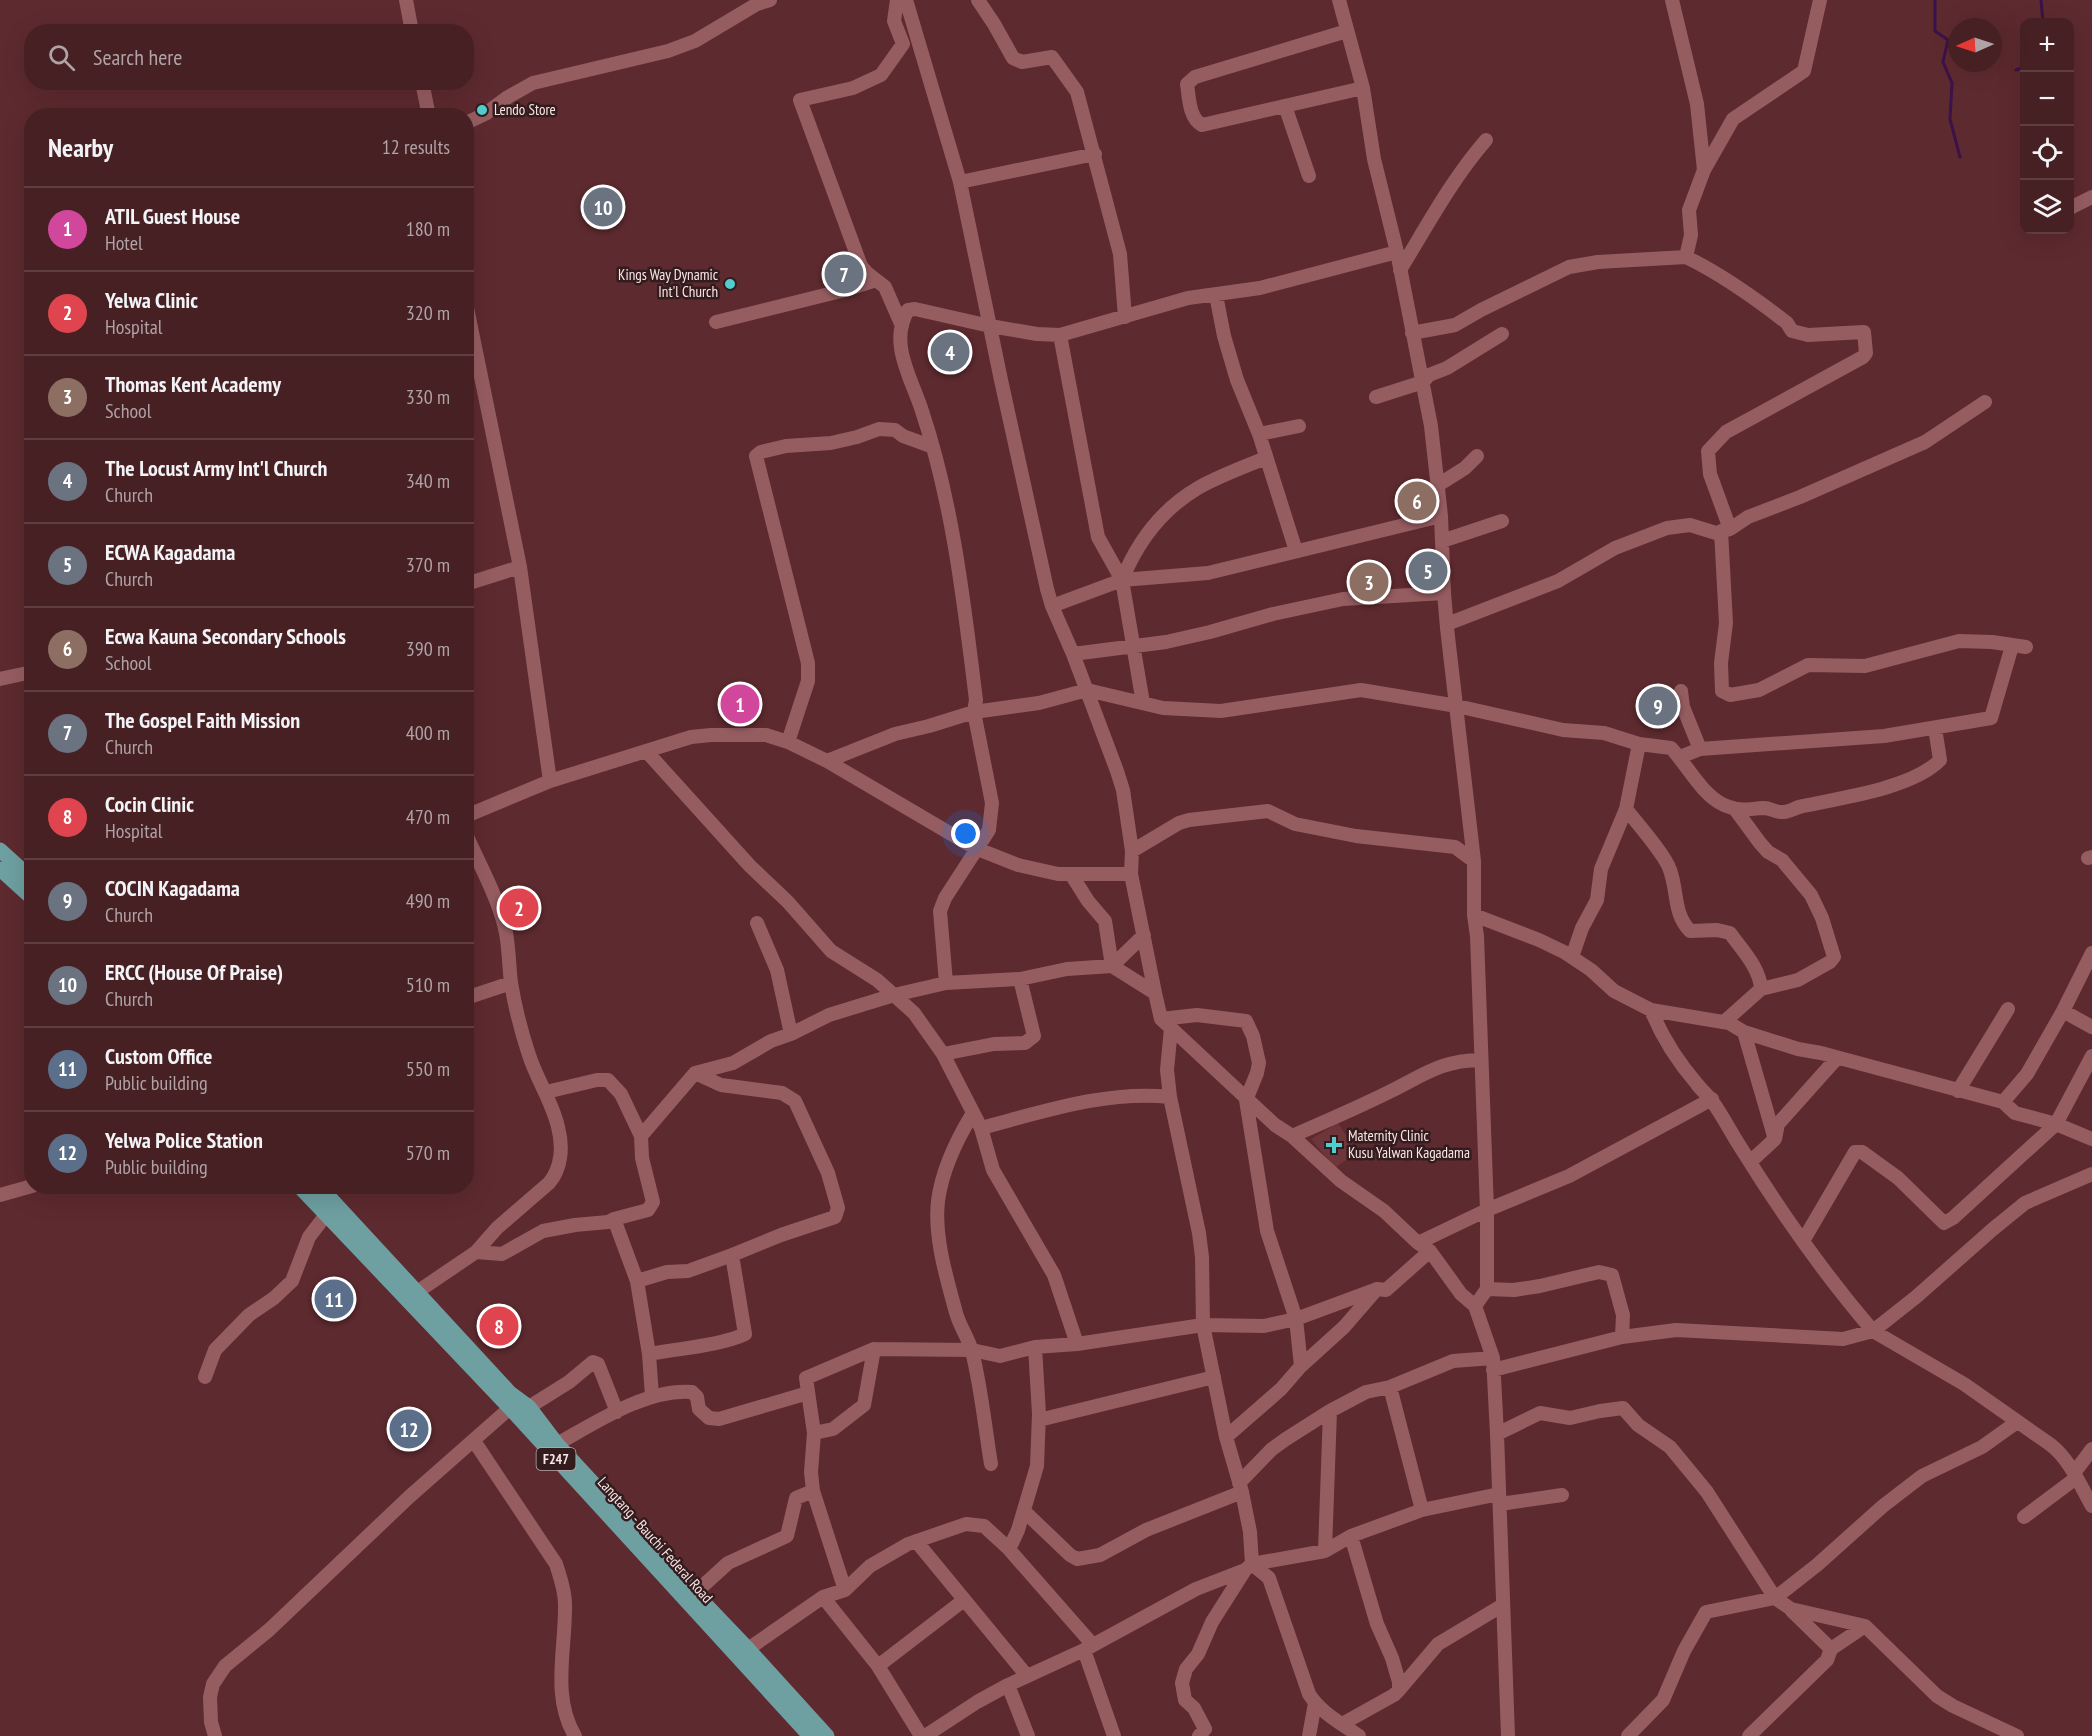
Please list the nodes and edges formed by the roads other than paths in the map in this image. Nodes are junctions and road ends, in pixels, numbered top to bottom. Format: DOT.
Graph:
graph roads {
  1 [pos="405,0"];
  2 [pos="770,0"];
  3 [pos="897,0"];
  4 [pos="906,0"];
  5 [pos="978,0"];
  6 [pos="1339,0"];
  7 [pos="1672,0"];
  8 [pos="1820,0"];
  9 [pos="410,24"];
  10 [pos="1347,31"];
  11 [pos="1363,88"];
  12 [pos="424,90"];
  13 [pos="1285,106"];
  14 [pos="427,108"];
  15 [pos="474,119"];
  16 [pos="1486,141"];
  17 [pos="1095,154"];
  18 [pos="1704,170"];
  19 [pos="1309,176"];
  20 [pos="960,182"];
  21 [pos="2092,197"];
  22 [pos="2074,206"];
  23 [pos="1397,252"];
  24 [pos="1686,257"];
  25 [pos="1400,270"];
  26 [pos="876,280"];
  27 [pos="1216,295"];
  28 [pos="1125,317"];
  29 [pos="716,322"];
  30 [pos="990,326"];
  31 [pos="902,327"];
  32 [pos="1412,333"];
  33 [pos="1502,334"];
  34 [pos="1060,335"];
  35 [pos="474,342"];
  36 [pos="1423,382"];
  37 [pos="1376,397"];
  38 [pos="1986,402"];
  39 [pos="1299,426"];
  40 [pos="1259,434"];
  41 [pos="933,447"];
  42 [pos="1477,456"];
  43 [pos="1266,458"];
  44 [pos="1438,485"];
  45 [pos="1441,516"];
  46 [pos="1502,521"];
  47 [pos="1726,530"];
  48 [pos="1442,541"];
  49 [pos="1296,551"];
  50 [pos="520,567"];
  51 [pos="1122,580"];
  52 [pos="474,581"];
  53 [pos="1444,593"];
  54 [pos="1052,606"];
  55 [pos="1447,624"];
  56 [pos="1132,646"];
  57 [pos="1073,654"];
  58 [pos="24,674"];
  59 [pos="0,679"];
  60 [pos="1087,690"];
  61 [pos="1681,691"];
  62 [pos="1143,703"];
  63 [pos="1457,706"];
  64 [pos="974,712"];
  65 [pos="1935,728"];
  66 [pos="788,742"];
  67 [pos="1639,744"];
  68 [pos="1700,749"];
  69 [pos="647,752"];
  70 [pos="1680,757"];
  71 [pos="826,761"];
  72 [pos="550,781"];
  73 [pos="1626,809"];
  74 [pos="1735,809"];
  75 [pos="474,813"];
  76 [pos="978,849"];
  77 [pos="0,850"];
  78 [pos="1132,851"];
  79 [pos="474,853"];
  80 [pos="1474,861"];
  81 [pos="0,869"];
  82 [pos="24,872"];
  83 [pos="1071,874"];
  84 [pos="1131,874"];
  85 [pos="24,891"];
  86 [pos="1474,915"];
  87 [pos="757,923"];
  88 [pos="1144,935"];
  89 [pos="2092,953"];
  90 [pos="1572,957"];
  91 [pos="1112,966"];
  92 [pos="1020,978"];
  93 [pos="511,983"];
  94 [pos="946,983"];
  95 [pos="1761,989"];
  96 [pos="1155,993"];
  97 [pos="894,994"];
  98 [pos="474,995"];
  99 [pos="2008,1009"];
  100 [pos="1651,1010"];
  101 [pos="2063,1011"];
  102 [pos="1724,1022"];
  103 [pos="1166,1024"];
  104 [pos="2092,1028"];
  105 [pos="1744,1032"];
  106 [pos="791,1034"];
  107 [pos="943,1054"];
  108 [pos="2092,1056"];
  109 [pos="1837,1058"];
  110 [pos="1480,1060"];
  111 [pos="694,1073"];
  112 [pos="1958,1091"];
  113 [pos="546,1092"];
  114 [pos="1170,1097"];
  115 [pos="1712,1099"];
  116 [pos="1246,1100"];
  117 [pos="2003,1102"];
  118 [pos="974,1113"];
  119 [pos="2056,1124"];
  120 [pos="981,1128"];
  121 [pos="641,1136"];
  122 [pos="1292,1136"];
  123 [pos="1775,1139"];
  124 [pos="2092,1139"];
  125 [pos="1750,1161"];
  126 [pos="2092,1174"];
  127 [pos="24,1188"];
  128 [pos="306,1194"];
  129 [pos="327,1194"];
  130 [pos="0,1196"];
  131 [pos="1486,1210"];
  132 [pos="325,1216"];
  133 [pos="614,1218"];
  134 [pos="1803,1240"];
  135 [pos="1424,1247"];
  136 [pos="476,1252"];
  137 [pos="732,1255"];
  138 [pos="637,1281"];
  139 [pos="1487,1288"];
  140 [pos="1377,1289"];
  141 [pos="417,1292"];
  142 [pos="1475,1306"];
  143 [pos="1296,1318"];
  144 [pos="1203,1325"];
  145 [pos="1873,1331"];
  146 [pos="1622,1337"];
  147 [pos="1077,1344"];
  148 [pos="1035,1347"];
  149 [pos="874,1349"];
  150 [pos="972,1350"];
  151 [pos="649,1354"];
  152 [pos="1493,1364"];
  153 [pos="1301,1366"];
  154 [pos="205,1377"];
  155 [pos="1214,1377"];
  156 [pos="1389,1387"];
  157 [pos="808,1394"];
  158 [pos="652,1396"];
  159 [pos="529,1407"];
  160 [pos="510,1408"];
  161 [pos="1330,1411"];
  162 [pos="617,1412"];
  163 [pos="1039,1420"];
  164 [pos="2017,1422"];
  165 [pos="814,1433"];
  166 [pos="1497,1434"];
  167 [pos="1226,1437"];
  168 [pos="474,1441"];
  169 [pos="557,1444"];
  170 [pos="2090,1454"];
  171 [pos="991,1464"];
  172 [pos="2075,1475"];
  173 [pos="1240,1488"];
  174 [pos="813,1491"];
  175 [pos="1562,1495"];
  176 [pos="1500,1499"];
  177 [pos="2092,1506"];
  178 [pos="1422,1510"];
  179 [pos="1024,1511"];
  180 [pos="2024,1516"];
  181 [pos="1351,1536"];
  182 [pos="916,1541"];
  183 [pos="1007,1547"];
  184 [pos="1325,1551"];
  185 [pos="1248,1567"];
  186 [pos="845,1590"];
  187 [pos="695,1593"];
  188 [pos="823,1597"];
  189 [pos="1775,1598"];
  190 [pos="964,1600"];
  191 [pos="1503,1605"];
  192 [pos="1791,1609"];
  193 [pos="1865,1626"];
  194 [pos="1089,1647"];
  195 [pos="748,1649"];
  196 [pos="1831,1649"];
  197 [pos="878,1666"];
  198 [pos="1027,1676"];
  199 [pos="1008,1685"];
  200 [pos="1399,1690"];
  201 [pos="1315,1703"];
  202 [pos="1342,1725"];
  203 [pos="215,1736"];
  204 [pos="575,1736"];
  205 [pos="810,1736"];
  206 [pos="827,1736"];
  207 [pos="923,1736"];
  208 [pos="1028,1736"];
  209 [pos="1114,1736"];
  210 [pos="1199,1736"];
  211 [pos="1309,1736"];
  212 [pos="1359,1736"];
  213 [pos="1508,1736"];
  214 [pos="1628,1736"];
  215 [pos="1749,1736"];
  216 [pos="2017,1736"];
  1 -- 9 [label="street"];
  2 -- 15 [label="street"];
  3 -- 26 [label="street"];
  4 -- 20 [label="street"];
  5 -- 17 [label="street"];
  6 -- 10 [label="street"];
  7 -- 18 [label="street"];
  8 -- 18 [label="street"];
  10 -- 11 [label="street"];
  10 -- 13 [label="street"];
  11 -- 13 [label="street"];
  11 -- 23 [label="street"];
  12 -- 14 [label="street"];
  13 -- 19 [label="street"];
  16 -- 25 [label="street"];
  17 -- 20 [label="street"];
  17 -- 28 [label="street"];
  18 -- 24 [label="street"];
  20 -- 30 [label="street"];
  21 -- 22 [label="street"];
  23 -- 25 [label="street"];
  23 -- 27 [label="street"];
  24 -- 32 [label="street"];
  24 -- 47 [label="street"];
  25 -- 32 [label="street"];
  26 -- 29 [label="street"];
  26 -- 31 [label="street"];
  27 -- 28 [label="street"];
  27 -- 40 [label="street"];
  28 -- 34 [label="street"];
  30 -- 31 [label="street"];
  30 -- 34 [label="street"];
  30 -- 54 [label="street"];
  31 -- 41 [label="street"];
  32 -- 36 [label="street"];
  33 -- 36 [label="street"];
  34 -- 51 [label="street"];
  35 -- 50 [label="street"];
  36 -- 37 [label="street"];
  36 -- 44 [label="street"];
  38 -- 47 [label="street"];
  39 -- 40 [label="street"];
  40 -- 43 [label="street"];
  41 -- 64 [label="street"];
  41 -- 66 [label="street"];
  42 -- 44 [label="street"];
  43 -- 49 [label="street"];
  43 -- 51 [label="street"];
  44 -- 45 [label="street"];
  45 -- 48 [label="street"];
  45 -- 49 [label="street"];
  46 -- 48 [label="street"];
  47 -- 55 [label="street"];
  47 -- 65 [label="street"];
  48 -- 53 [label="street"];
  49 -- 51 [label="street"];
  50 -- 52 [label="street"];
  50 -- 72 [label="street"];
  51 -- 54 [label="street"];
  51 -- 56 [label="street"];
  53 -- 55 [label="street"];
  53 -- 56 [label="street"];
  54 -- 57 [label="street"];
  55 -- 63 [label="street"];
  56 -- 57 [label="street"];
  56 -- 62 [label="street"];
  57 -- 60 [label="street"];
  58 -- 59 [label="street"];
  60 -- 62 [label="street"];
  60 -- 64 [label="street"];
  60 -- 78 [label="street"];
  61 -- 68 [label="street"];
  62 -- 63 [label="street"];
  63 -- 67 [label="street"];
  63 -- 80 [label="street"];
  64 -- 71 [label="street"];
  64 -- 76 [label="street"];
  65 -- 68 [label="street"];
  65 -- 74 [label="street"];
  66 -- 69 [label="street"];
  66 -- 71 [label="street"];
  67 -- 70 [label="street"];
  67 -- 73 [label="street"];
  68 -- 70 [label="street"];
  69 -- 72 [label="street"];
  69 -- 97 [label="street"];
  70 -- 74 [label="street"];
  71 -- 76 [label="street"];
  72 -- 75 [label="street"];
  73 -- 90 [label="street"];
  73 -- 95 [label="street"];
  74 -- 95 [label="street"];
  76 -- 83 [label="street"];
  76 -- 94 [label="street"];
  77 -- 82 [label="main road"];
  78 -- 80 [label="street"];
  78 -- 84 [label="street"];
  79 -- 93 [label="street"];
  80 -- 86 [label="street"];
  81 -- 85 [label="main road"];
  83 -- 84 [label="street"];
  83 -- 91 [label="street"];
  84 -- 88 [label="street"];
  86 -- 90 [label="street"];
  86 -- 110 [label="street"];
  87 -- 106 [label="street"];
  88 -- 91 [label="street"];
  88 -- 96 [label="street"];
  89 -- 101 [label="street"];
  90 -- 100 [label="street"];
  91 -- 92 [label="street"];
  91 -- 96 [label="street"];
  92 -- 94 [label="street"];
  92 -- 107 [label="street"];
  93 -- 98 [label="street"];
  93 -- 113 [label="street"];
  94 -- 97 [label="street"];
  95 -- 102 [label="street"];
  96 -- 103 [label="street"];
  97 -- 106 [label="street"];
  97 -- 107 [label="street"];
  99 -- 112 [label="street"];
  100 -- 102 [label="street"];
  100 -- 115 [label="street"];
  101 -- 104 [label="street"];
  101 -- 117 [label="street"];
  102 -- 105 [label="street"];
  103 -- 114 [label="street"];
  103 -- 116 [label="street"];
  103 -- 116 [label="street"];
  105 -- 109 [label="street"];
  105 -- 123 [label="street"];
  106 -- 111 [label="street"];
  107 -- 118 [label="street"];
  108 -- 119 [label="street"];
  109 -- 112 [label="street"];
  109 -- 123 [label="street"];
  110 -- 122 [label="street"];
  110 -- 131 [label="street"];
  111 -- 121 [label="street"];
  111 -- 137 [label="street"];
  112 -- 117 [label="street"];
  113 -- 121 [label="street"];
  113 -- 136 [label="street"];
  114 -- 120 [label="street"];
  114 -- 144 [label="street"];
  115 -- 125 [label="street"];
  115 -- 131 [label="street"];
  116 -- 122 [label="street"];
  116 -- 143 [label="street"];
  117 -- 119 [label="street"];
  118 -- 120 [label="street"];
  118 -- 150 [label="street"];
  119 -- 124 [label="street"];
  119 -- 134 [label="street"];
  120 -- 147 [label="street"];
  121 -- 133 [label="street"];
  122 -- 135 [label="street"];
  123 -- 125 [label="street"];
  125 -- 134 [label="street"];
  126 -- 145 [label="street"];
  127 -- 130 [label="street"];
  128 -- 132 [label="main road, Langtang - Bauchi Federal Road / F247"];
  129 -- 141 [label="main road, F247"];
  131 -- 135 [label="street"];
  131 -- 139 [label="street"];
  132 -- 154 [label="street"];
  132 -- 160 [label="main road, Langtang - Bauchi Federal Road / F247"];
  133 -- 136 [label="street"];
  133 -- 138 [label="street"];
  134 -- 145 [label="street"];
  135 -- 140 [label="street"];
  135 -- 142 [label="street"];
  136 -- 141 [label="street"];
  137 -- 138 [label="street"];
  137 -- 151 [label="street"];
  138 -- 151 [label="street"];
  139 -- 142 [label="street"];
  139 -- 146 [label="street"];
  140 -- 143 [label="street"];
  140 -- 153 [label="street"];
  141 -- 159 [label="main road, F247"];
  142 -- 152 [label="street"];
  143 -- 144 [label="street"];
  143 -- 153 [label="street"];
  144 -- 147 [label="street"];
  144 -- 155 [label="street"];
  145 -- 146 [label="street"];
  145 -- 164 [label="street"];
  146 -- 152 [label="street"];
  147 -- 148 [label="street"];
  148 -- 150 [label="street"];
  148 -- 163 [label="street"];
  149 -- 150 [label="street"];
  149 -- 157 [label="street"];
  149 -- 165 [label="street"];
  150 -- 171 [label="street"];
  151 -- 158 [label="street"];
  152 -- 156 [label="street"];
  152 -- 166 [label="street"];
  153 -- 167 [label="street"];
  155 -- 163 [label="street"];
  155 -- 167 [label="street"];
  156 -- 161 [label="street"];
  156 -- 178 [label="street"];
  157 -- 158 [label="street"];
  157 -- 165 [label="street"];
  158 -- 162 [label="street"];
  159 -- 162 [label="street"];
  159 -- 169 [label="main road, F247"];
  160 -- 168 [label="street"];
  160 -- 205 [label="main road, Langtang - Bauchi Federal Road / F247"];
  161 -- 173 [label="street"];
  161 -- 184 [label="street"];
  162 -- 169 [label="street"];
  163 -- 179 [label="street"];
  164 -- 172 [label="street"];
  164 -- 189 [label="street"];
  165 -- 174 [label="street"];
  166 -- 176 [label="street"];
  166 -- 189 [label="street"];
  167 -- 173 [label="street"];
  168 -- 203 [label="street"];
  168 -- 204 [label="street"];
  169 -- 187 [label="main road, F247"];
  170 -- 172 [label="street"];
  172 -- 177 [label="street"];
  172 -- 180 [label="street"];
  173 -- 179 [label="street"];
  173 -- 185 [label="street"];
  174 -- 186 [label="street"];
  174 -- 187 [label="street"];
  175 -- 176 [label="street"];
  176 -- 178 [label="street"];
  176 -- 191 [label="street"];
  178 -- 181 [label="street"];
  179 -- 183 [label="street"];
  181 -- 184 [label="street"];
  181 -- 200 [label="street"];
  182 -- 183 [label="street"];
  182 -- 186 [label="street"];
  182 -- 190 [label="street"];
  183 -- 194 [label="street"];
  184 -- 185 [label="street"];
  185 -- 194 [label="street"];
  185 -- 201 [label="street"];
  185 -- 210 [label="street"];
  186 -- 188 [label="street"];
  187 -- 195 [label="main road, F247"];
  188 -- 195 [label="street"];
  188 -- 197 [label="street"];
  189 -- 192 [label="street"];
  189 -- 214 [label="street"];
  190 -- 197 [label="street"];
  190 -- 198 [label="street"];
  191 -- 200 [label="street"];
  191 -- 213 [label="street"];
  192 -- 193 [label="street"];
  192 -- 196 [label="street"];
  193 -- 196 [label="street"];
  193 -- 216 [label="street"];
  194 -- 198 [label="street"];
  194 -- 209 [label="street"];
  195 -- 206 [label="main road, F247"];
  196 -- 215 [label="street"];
  197 -- 207 [label="street"];
  198 -- 199 [label="street"];
  199 -- 207 [label="street"];
  199 -- 208 [label="street"];
  200 -- 202 [label="street"];
  201 -- 202 [label="street"];
  201 -- 211 [label="street"];
  202 -- 212 [label="street"];
}
